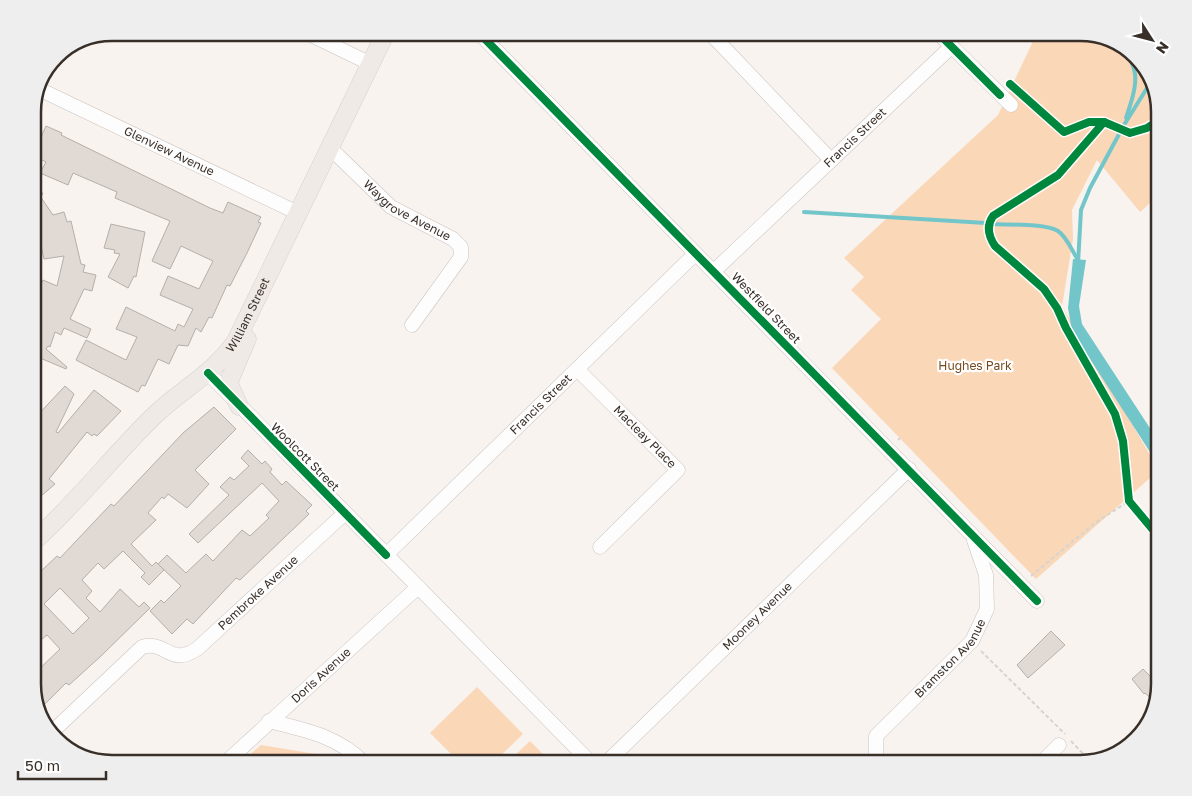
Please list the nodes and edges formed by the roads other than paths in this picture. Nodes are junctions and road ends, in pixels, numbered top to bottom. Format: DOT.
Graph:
graph roads {
  1 [pos="324,41"];
  2 [pos="382,41"];
  3 [pos="487,41"];
  4 [pos="718,41"];
  5 [pos="945,41"];
  6 [pos="951,47"];
  7 [pos="371,64"];
  8 [pos="45,92"];
  9 [pos="1011,105"];
  10 [pos="330,148"];
  11 [pos="831,160"];
  12 [pos="298,213"];
  13 [pos="695,254"];
  14 [pos="714,270"];
  15 [pos="260,294"];
  16 [pos="412,325"];
  17 [pos="577,369"];
  18 [pos="208,373"];
  19 [pos="239,406"];
  20 [pos="909,469"];
  21 [pos="345,513"];
  22 [pos="41,535"];
  23 [pos="973,537"];
  24 [pos="600,547"];
  25 [pos="386,555"];
  26 [pos="418,587"];
  27 [pos="1037,601"];
  28 [pos="269,722"];
  29 [pos="57,728"];
  30 [pos="1059,745"];
  31 [pos="234,755"];
  32 [pos="355,755"];
  33 [pos="583,755"];
  34 [pos="615,755"];
  35 [pos="876,755"];
  36 [pos="1049,755"];
  1 -- 7 [label="street"];
  2 -- 7 [label="main road, William Street"];
  3 -- 13 [label="street, Westfield Street"];
  4 -- 11 [label="street"];
  5 -- 6 [label="street"];
  6 -- 9 [label="street"];
  6 -- 11 [label="street, Francis Street"];
  7 -- 10 [label="main road, William Street"];
  8 -- 12 [label="street, Glenview Avenue"];
  10 -- 12 [label="main road, William Street"];
  10 -- 16 [label="street, Waygrove Avenue"];
  11 -- 14 [label="street, Francis Street"];
  12 -- 15 [label="main road, William Street"];
  13 -- 14 [label="street, Westfield Street"];
  13 -- 17 [label="street, Francis Street"];
  14 -- 20 [label="street, Westfield Street"];
  15 -- 18 [label="main road, William Street"];
  15 -- 19 [label="main road"];
  17 -- 24 [label="street, Macleay Place"];
  17 -- 25 [label="street, Francis Street"];
  18 -- 19 [label="street, Woolcott Street"];
  18 -- 22 [label="main road, William Street"];
  19 -- 21 [label="street, Woolcott Street"];
  20 -- 23 [label="street, Westfield Street"];
  20 -- 34 [label="street, Mooney Avenue"];
  21 -- 25 [label="street, Woolcott Street"];
  21 -- 29 [label="street, Pembroke Avenue"];
  23 -- 27 [label="street, Westfield Street"];
  23 -- 35 [label="street, Bramston Avenue"];
  25 -- 26 [label="street, Woolcott Street"];
  26 -- 28 [label="street, Doris Avenue"];
  26 -- 33 [label="street, Woolcott Street"];
  28 -- 31 [label="street, Doris Avenue"];
  28 -- 32 [label="street"];
  30 -- 36 [label="street"];
}
